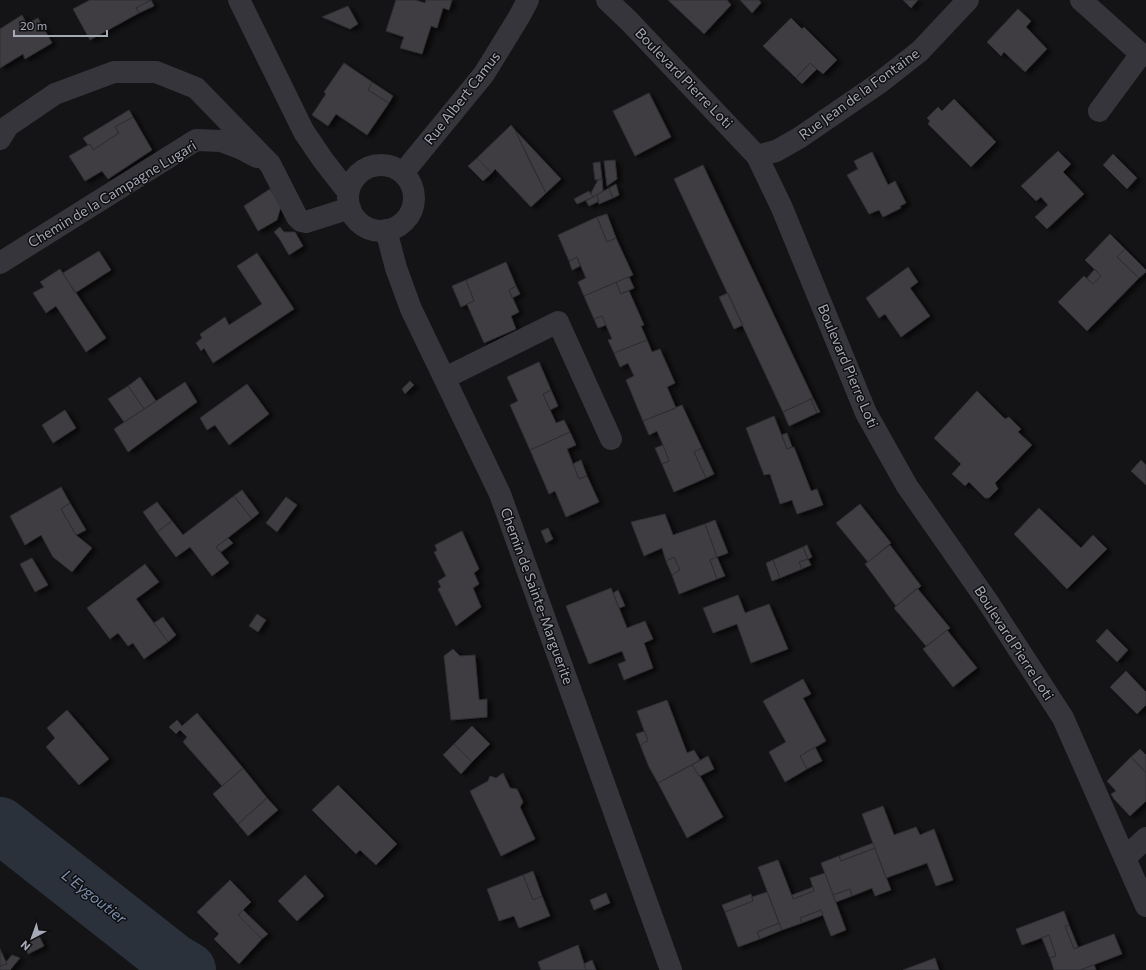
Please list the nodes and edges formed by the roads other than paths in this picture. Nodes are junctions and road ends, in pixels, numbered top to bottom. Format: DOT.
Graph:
graph roads {
  1 [pos="239,0"];
  2 [pos="528,0"];
  3 [pos="607,0"];
  4 [pos="968,0"];
  5 [pos="1081,0"];
  6 [pos="1099,111"];
  7 [pos="0,139"];
  8 [pos="757,156"];
  9 [pos="270,164"];
  10 [pos="403,173"];
  11 [pos="349,200"];
  12 [pos="386,230"];
  13 [pos="0,263"];
  14 [pos="445,378"];
  15 [pos="611,439"];
  16 [pos="1146,838"];
  17 [pos="1125,858"];
  18 [pos="1146,906"];
  19 [pos="671,970"];
  1 -- 11 [label="street"];
  2 -- 10 [label="street, Rue Albert Camus"];
  3 -- 8 [label="street, Boulevard Pierre Loti"];
  4 -- 8 [label="street, Rue Jean de la Fontaine"];
  5 -- 6 [label="street"];
  7 -- 9 [label="street"];
  8 -- 17 [label="street, Boulevard Pierre Loti"];
  9 -- 11 [label="street"];
  9 -- 13 [label="street, Chemin de la Campagne Lugari"];
  10 -- 11 [label="street"];
  10 -- 12 [label="street"];
  11 -- 12 [label="street"];
  12 -- 14 [label="street, Chemin de Sainte-Marguerite"];
  14 -- 15 [label="street"];
  14 -- 19 [label="street, Chemin de Sainte-Marguerite"];
  16 -- 17 [label="street"];
  17 -- 18 [label="street, Boulevard Pierre Loti"];
}
